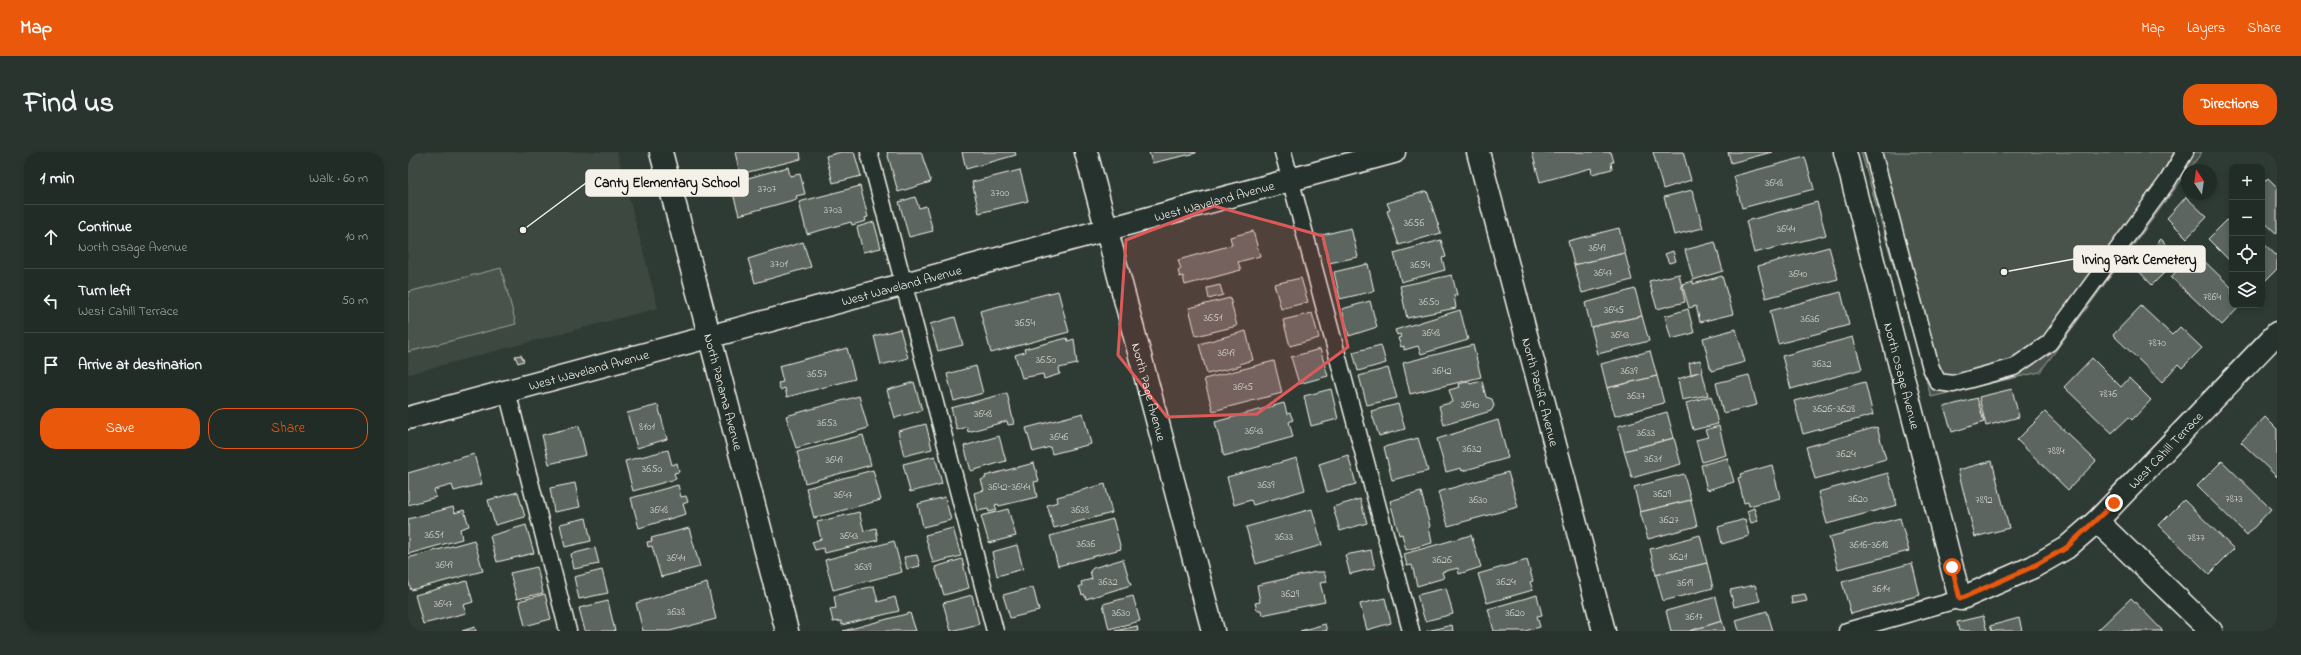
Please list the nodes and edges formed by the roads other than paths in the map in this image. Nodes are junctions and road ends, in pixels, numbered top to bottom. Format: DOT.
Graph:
graph roads {
  1 [pos="661,152"];
  2 [pos="869,152"];
  3 [pos="1086,152"];
  4 [pos="1283,152"];
  5 [pos="1394,152"];
  6 [pos="1478,152"];
  7 [pos="1845,152"];
  8 [pos="1872,152"];
  9 [pos="2184,152"];
  10 [pos="1290,180"];
  11 [pos="1107,229"];
  12 [pos="903,284"];
  13 [pos="2277,334"];
  14 [pos="710,336"];
  15 [pos="507,391"];
  16 [pos="408,418"];
  17 [pos="2097,521"];
  18 [pos="1960,599"];
  19 [pos="568,631"];
  20 [pos="787,631"];
  21 [pos="995,631"];
  22 [pos="1213,631"];
  23 [pos="1411,631"];
  24 [pos="1604,631"];
  25 [pos="1847,631"];
  26 [pos="2211,631"];
  1 -- 14 [label="street, North Panama Avenue"];
  2 -- 12 [label="lane"];
  3 -- 11 [label="street, North Page Avenue"];
  4 -- 10 [label="lane"];
  5 -- 10 [label="street, West Waveland Avenue"];
  6 -- 24 [label="street, North Pacific Avenue"];
  7 -- 18 [label="street, North Osage Avenue"];
  8 -- 9 [label="lane"];
  10 -- 11 [label="street, West Waveland Avenue"];
  10 -- 23 [label="lane"];
  11 -- 12 [label="street, West Waveland Avenue"];
  11 -- 22 [label="street, North Page Avenue"];
  12 -- 14 [label="street, West Waveland Avenue"];
  12 -- 21 [label="lane"];
  13 -- 17 [label="street, West Cahill Terrace"];
  14 -- 15 [label="street, West Waveland Avenue"];
  14 -- 20 [label="street, North Panama Avenue"];
  15 -- 16 [label="street, West Waveland Avenue"];
  15 -- 19 [label="lane"];
  17 -- 18 [label="street, West Cahill Terrace"];
  17 -- 26 [label="street"];
  18 -- 25 [label="lane"];
}
